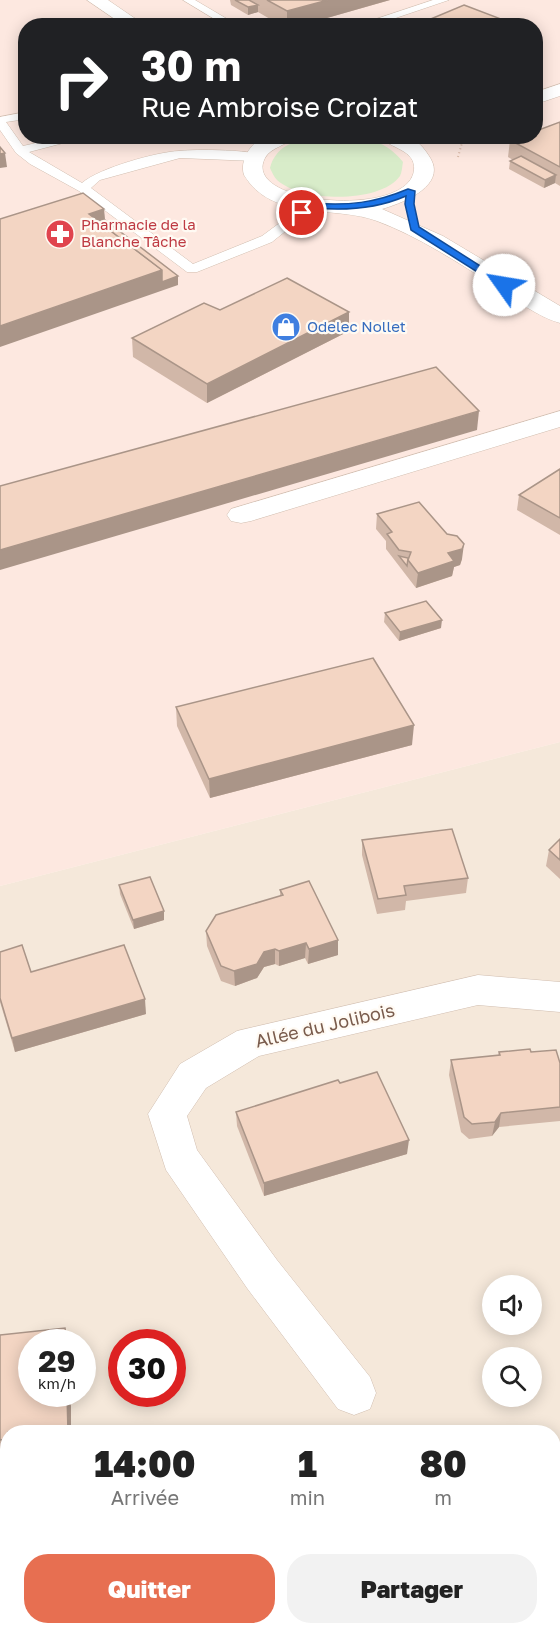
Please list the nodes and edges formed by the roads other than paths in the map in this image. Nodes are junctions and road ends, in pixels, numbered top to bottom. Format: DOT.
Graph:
graph roads {
  1 [pos="96,0"];
  2 [pos="188,0"];
  3 [pos="444,0"];
  4 [pos="125,18"];
  5 [pos="220,18"];
  6 [pos="386,18"];
  7 [pos="560,90"];
  8 [pos="543,96"];
  9 [pos="18,117"];
  10 [pos="0,121"];
  11 [pos="47,144"];
  12 [pos="269,144"];
  13 [pos="406,144"];
  14 [pos="432,144"];
  15 [pos="20,150"];
  16 [pos="255,157"];
  17 [pos="423,158"];
  18 [pos="83,188"];
  19 [pos="411,191"];
  20 [pos="312,205"];
  21 [pos="352,207"];
  22 [pos="414,228"];
  23 [pos="560,316"];
  24 [pos="560,419"];
  25 [pos="241,515"];
  26 [pos="560,997"];
  27 [pos="354,1393"];
  1 -- 4 [label="street"];
  2 -- 5 [label="lane"];
  3 -- 6 [label="lane"];
  7 -- 8 [label="street"];
  9 -- 10 [label="lane"];
  10 -- 15 [label="lane"];
  11 -- 15 [label="lane"];
  12 -- 16 [label="street"];
  13 -- 17 [label="street"];
  14 -- 17 [label="street"];
  15 -- 18 [label="lane"];
  16 -- 18 [label="lane"];
  16 -- 20 [label="street"];
  17 -- 19 [label="street"];
  18 -- 20 [label="lane"];
  19 -- 21 [label="street"];
  19 -- 22 [label="street"];
  20 -- 21 [label="street"];
  21 -- 22 [label="street"];
  22 -- 23 [label="street"];
  24 -- 25 [label="street"];
  26 -- 27 [label="street, Allée du Jolibois"];
}
